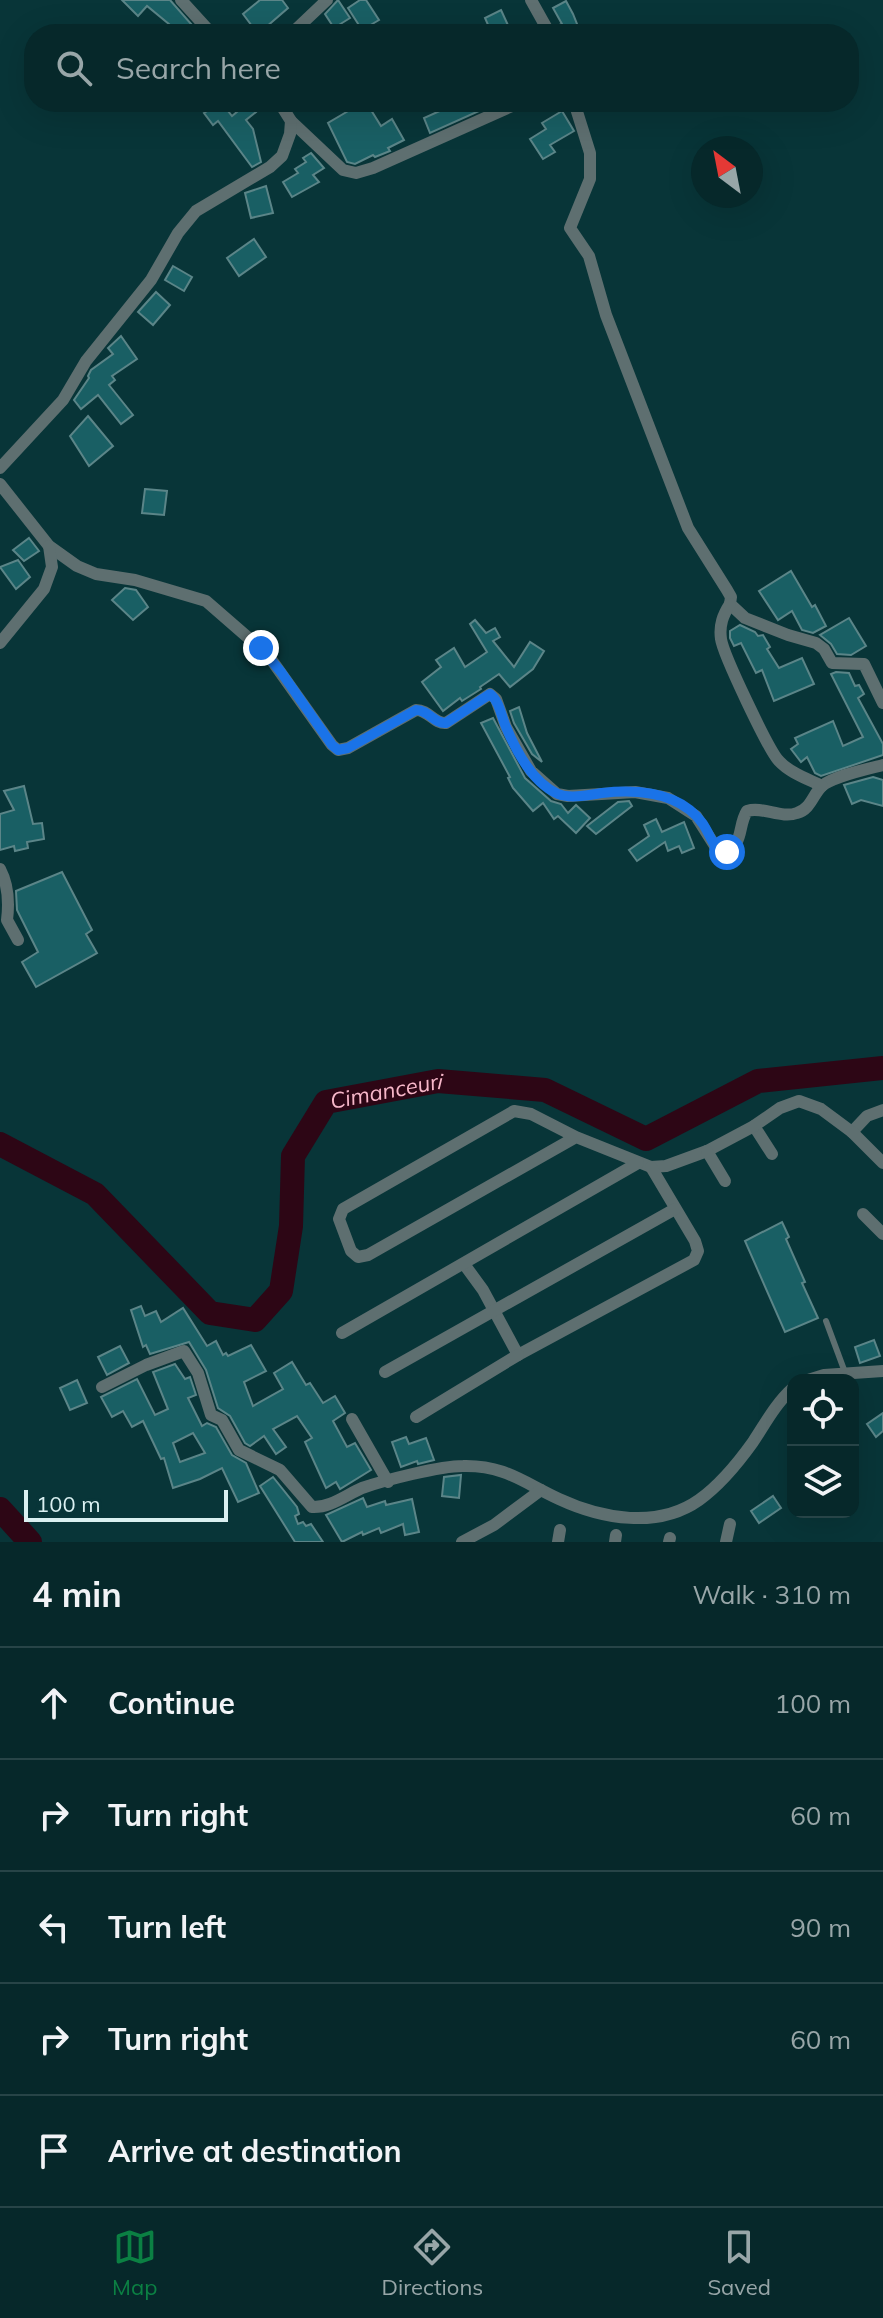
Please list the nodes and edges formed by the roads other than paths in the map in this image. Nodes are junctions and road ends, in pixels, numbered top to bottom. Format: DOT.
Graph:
graph roads {
  1 [pos="181,0"];
  2 [pos="327,0"];
  3 [pos="531,0"];
  4 [pos="203,24"];
  5 [pos="302,24"];
  6 [pos="544,24"];
  7 [pos="285,112"];
  8 [pos="499,112"];
  9 [pos="577,112"];
  10 [pos="291,121"];
  11 [pos="0,468"];
  12 [pos="0,484"];
  13 [pos="49,546"];
  14 [pos="730,604"];
  15 [pos="0,643"];
  16 [pos="883,703"];
  17 [pos="883,765"];
  18 [pos="822,786"];
  19 [pos="1,876"];
  20 [pos="18,940"];
  21 [pos="883,1110"];
  22 [pos="754,1126"];
  23 [pos="852,1132"];
  24 [pos="576,1137"];
  25 [pos="707,1151"];
  26 [pos="772,1154"];
  27 [pos="638,1163"];
  28 [pos="883,1163"];
  29 [pos="651,1167"];
  30 [pos="725,1181"];
  31 [pos="675,1209"];
  32 [pos="863,1214"];
  33 [pos="883,1234"];
  34 [pos="464,1264"];
  35 [pos="493,1309"];
  36 [pos="826,1321"];
  37 [pos="342,1333"];
  38 [pos="518,1355"];
  39 [pos="883,1371"];
  40 [pos="385,1372"];
  41 [pos="846,1374"];
  42 [pos="855,1374"];
  43 [pos="102,1387"];
  44 [pos="787,1396"];
  45 [pos="416,1417"];
  46 [pos="352,1419"];
  47 [pos="388,1482"];
  48 [pos="541,1490"];
  49 [pos="730,1524"];
  50 [pos="462,1542"];
  51 [pos="726,1542"];
  1 -- 4 [label="street"];
  2 -- 5 [label="street"];
  3 -- 6 [label="street"];
  7 -- 10 [label="street"];
  8 -- 10 [label="street"];
  9 -- 14 [label="street"];
  10 -- 11 [label="street"];
  12 -- 13 [label="street"];
  13 -- 15 [label="street"];
  13 -- 18 [label="street"];
  14 -- 16 [label="street"];
  14 -- 18 [label="street"];
  17 -- 18 [label="street"];
  19 -- 20 [label="street"];
  21 -- 23 [label="street"];
  22 -- 23 [label="street"];
  22 -- 25 [label="street"];
  22 -- 26 [label="street"];
  23 -- 28 [label="street"];
  24 -- 24 [label="street"];
  24 -- 27 [label="street"];
  25 -- 29 [label="street"];
  25 -- 30 [label="street"];
  27 -- 29 [label="street"];
  27 -- 34 [label="street"];
  29 -- 31 [label="street"];
  31 -- 35 [label="street"];
  31 -- 38 [label="street"];
  32 -- 33 [label="street"];
  34 -- 35 [label="street"];
  34 -- 37 [label="street"];
  35 -- 38 [label="street"];
  35 -- 40 [label="street"];
  36 -- 41 [label="lane"];
  38 -- 45 [label="street"];
  39 -- 42 [label="street"];
  43 -- 47 [label="street"];
  44 -- 48 [label="street"];
  46 -- 47 [label="street"];
  47 -- 48 [label="street"];
  48 -- 50 [label="street"];
  49 -- 51 [label="street"];
}
